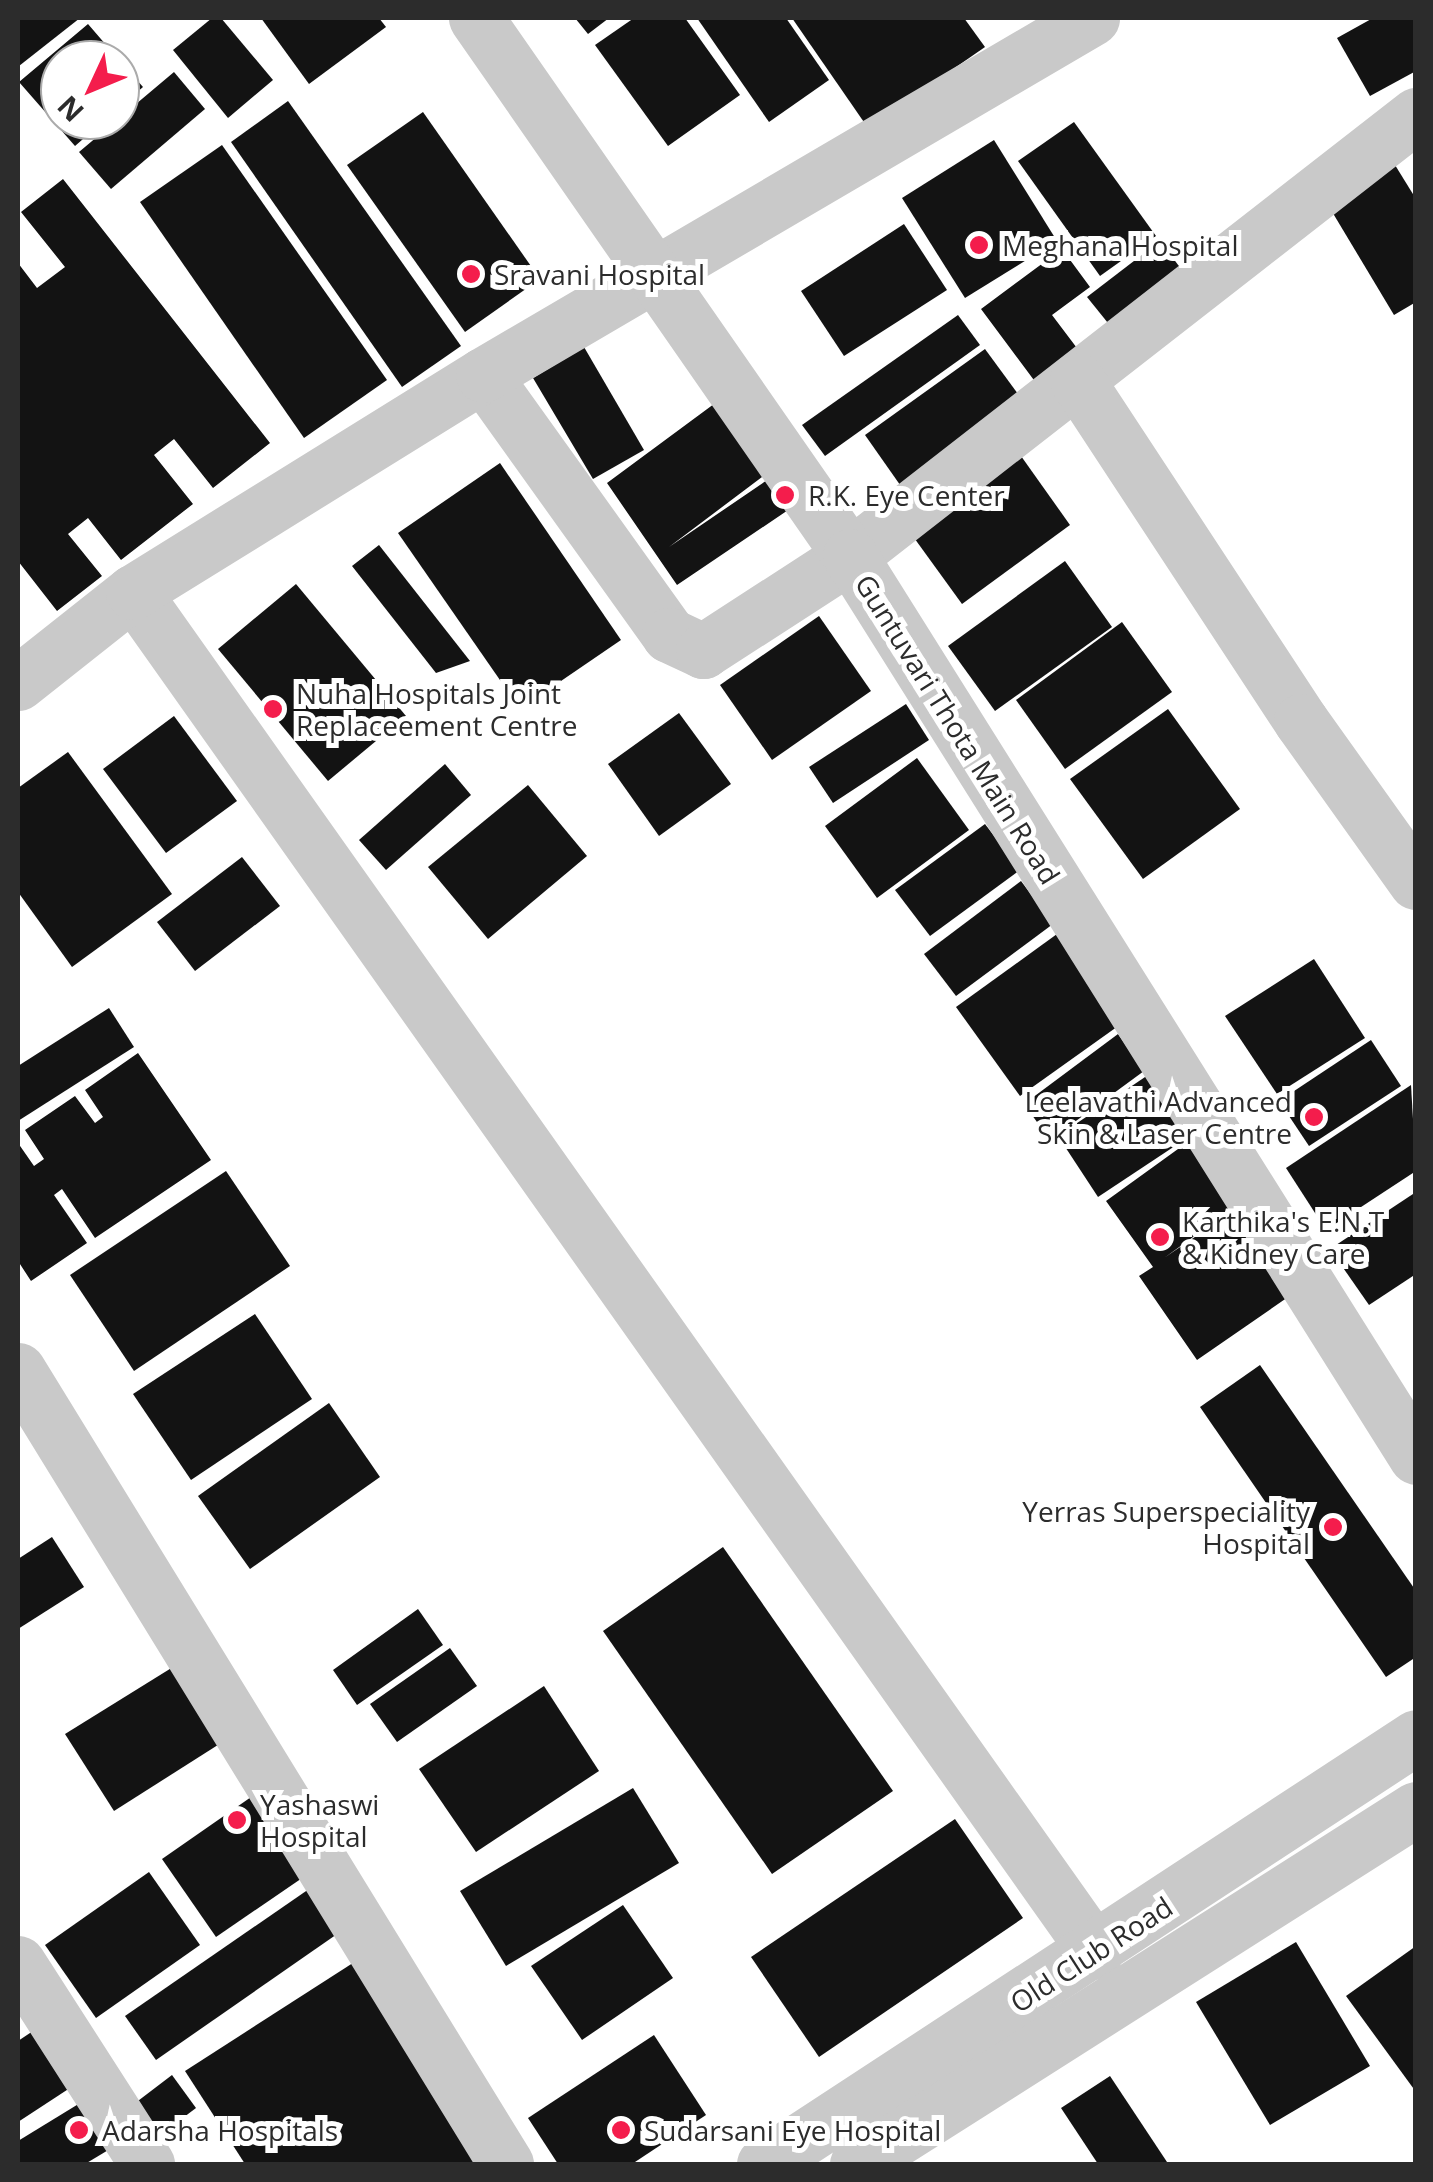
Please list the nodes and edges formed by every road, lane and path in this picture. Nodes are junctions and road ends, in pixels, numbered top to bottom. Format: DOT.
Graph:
graph roads {
  1 [pos="476,18"];
  2 [pos="1092,18"];
  3 [pos="1416,116"];
  4 [pos="654,269"];
  5 [pos="483,374"];
  6 [pos="1077,380"];
  7 [pos="850,556"];
  8 [pos="133,592"];
  9 [pos="18,683"];
  10 [pos="1416,882"];
  11 [pos="18,1370"];
  12 [pos="1416,1457"];
  13 [pos="1416,1738"];
  14 [pos="1416,1808"];
  15 [pos="1096,1952"];
  16 [pos="18,1964"];
  17 [pos="147,2164"];
  18 [pos="506,2164"];
  19 [pos="764,2164"];
  20 [pos="857,2164"];
  1 -- 4 [label="street, Guntuvari Thota Main Road"];
  2 -- 4 [label="street"];
  3 -- 6 [label="street"];
  4 -- 5 [label="street"];
  4 -- 7 [label="street, Guntuvari Thota Main Road"];
  5 -- 7 [label="street"];
  5 -- 8 [label="street"];
  6 -- 7 [label="street"];
  6 -- 10 [label="street"];
  7 -- 12 [label="street, Guntuvari Thota Main Road"];
  8 -- 9 [label="street"];
  8 -- 15 [label="street"];
  11 -- 18 [label="street"];
  13 -- 15 [label="street, Old Club Road"];
  14 -- 20 [label="street, Old Club Road"];
  15 -- 19 [label="street, Old Club Road"];
  16 -- 17 [label="street"];
}
